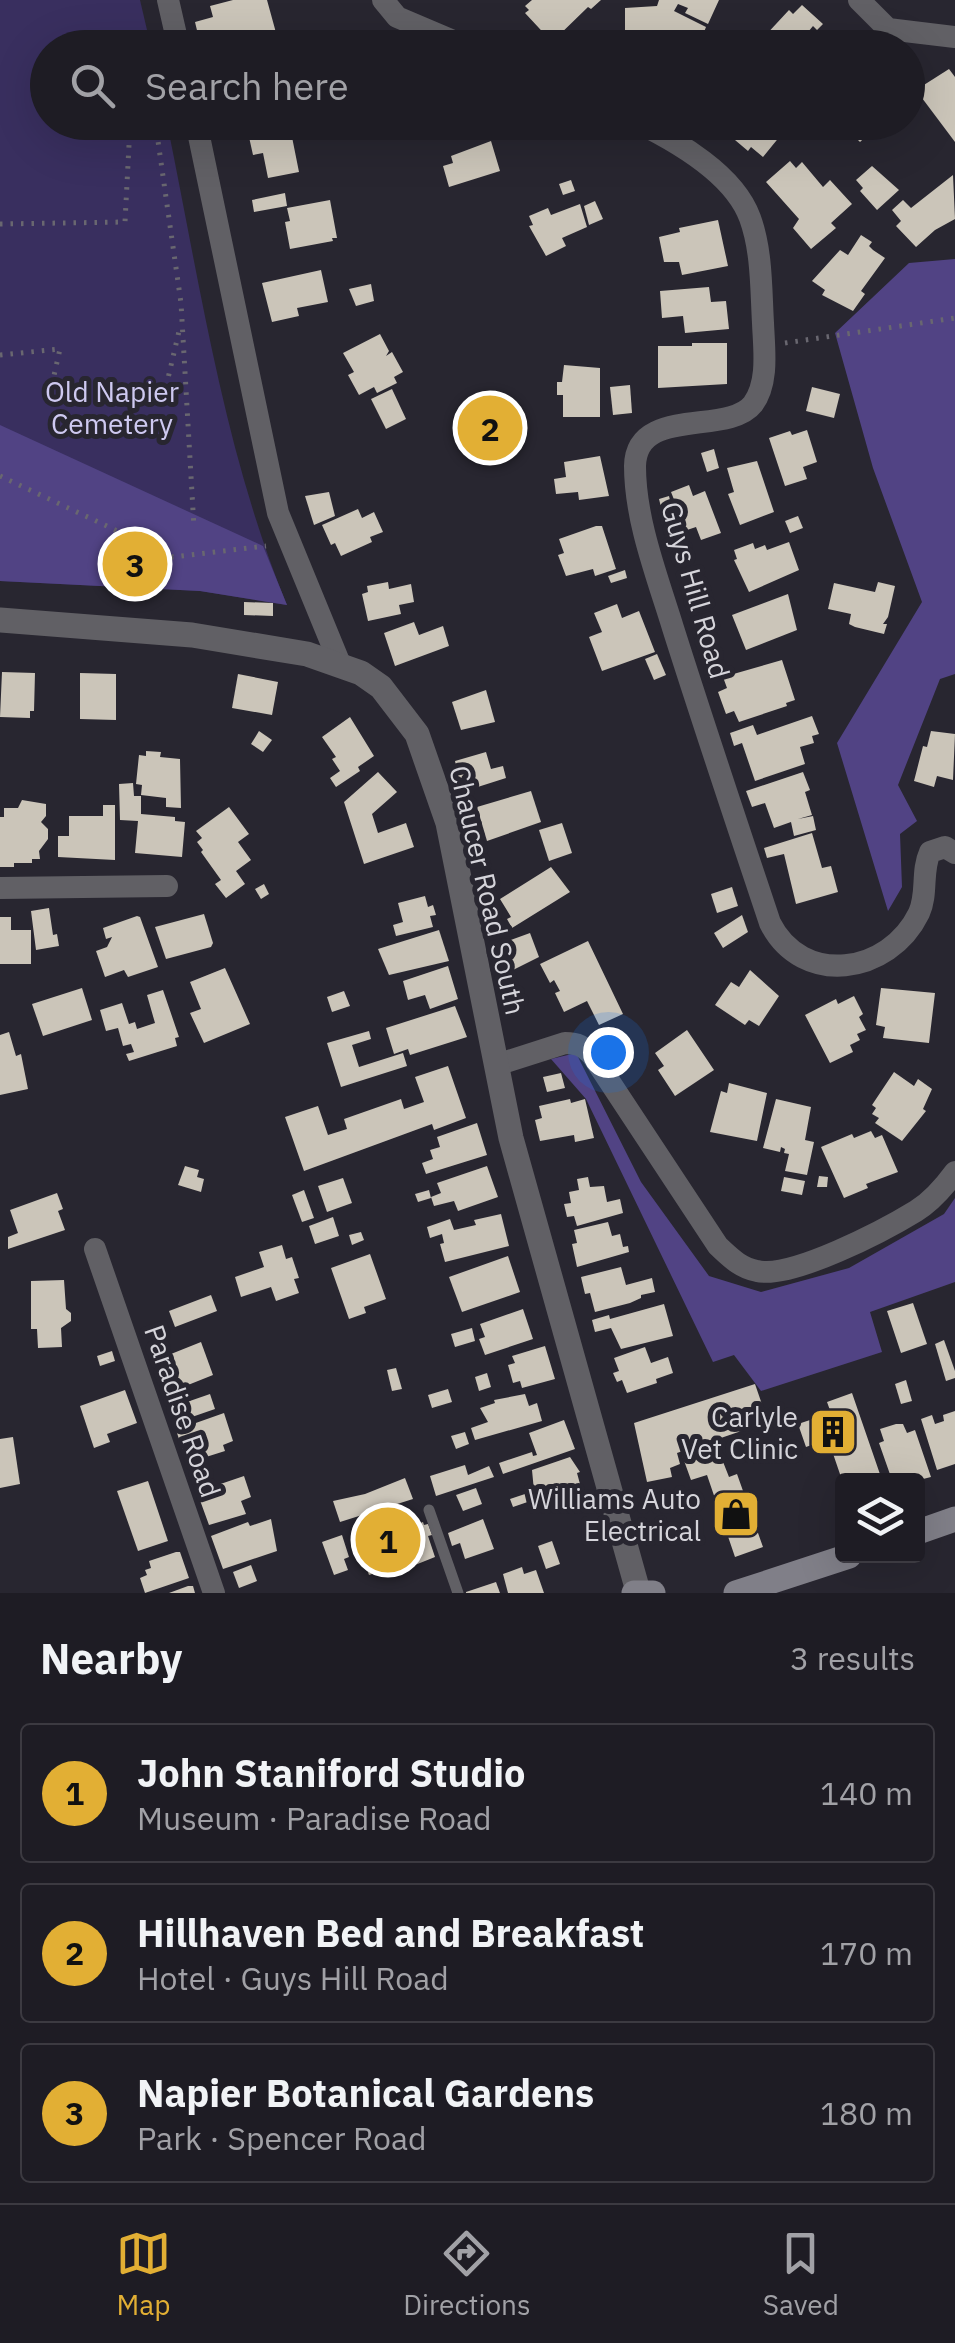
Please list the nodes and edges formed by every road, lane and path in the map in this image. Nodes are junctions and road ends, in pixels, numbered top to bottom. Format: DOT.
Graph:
graph roads {
  1 [pos="168,0"];
  2 [pos="384,0"];
  3 [pos="859,0"];
  4 [pos="176,30"];
  5 [pos="428,30"];
  6 [pos="895,30"];
  7 [pos="925,34"];
  8 [pos="955,38"];
  9 [pos="129,140"];
  10 [pos="158,140"];
  11 [pos="200,140"];
  12 [pos="671,140"];
  13 [pos="0,224"];
  14 [pos="955,318"];
  15 [pos="182,320"];
  16 [pos="764,346"];
  17 [pos="0,355"];
  18 [pos="0,476"];
  19 [pos="194,528"];
  20 [pos="288,543"];
  21 [pos="0,620"];
  22 [pos="340,664"];
  23 [pos="955,853"];
  24 [pos="167,886"];
  25 [pos="0,888"];
  26 [pos="496,1066"];
  27 [pos="955,1172"];
  28 [pos="95,1249"];
  29 [pos="429,1510"];
  30 [pos="955,1519"];
  31 [pos="925,1530"];
  32 [pos="835,1561"];
  33 [pos="214,1593"];
  34 [pos="458,1593"];
  35 [pos="642,1593"];
  36 [pos="736,1593"];
  1 -- 4 [label="street"];
  2 -- 5 [label="street"];
  3 -- 6 [label="street"];
  7 -- 8 [label="street"];
  9 -- 13 [label="path"];
  10 -- 15 [label="path"];
  11 -- 20 [label="street"];
  12 -- 16 [label="street, Guys Hill Road"];
  14 -- 16 [label="path"];
  15 -- 17 [label="path"];
  15 -- 19 [label="path"];
  16 -- 23 [label="street, Guys Hill Road"];
  18 -- 20 [label="path"];
  20 -- 22 [label="street"];
  21 -- 22 [label="street, Chaucer Road South"];
  22 -- 26 [label="street, Chaucer Road South"];
  24 -- 25 [label="street"];
  26 -- 27 [label="street"];
  26 -- 35 [label="street, Chaucer Road South"];
  28 -- 33 [label="street, Paradise Road"];
  29 -- 34 [label="lane"];
  30 -- 31 [label="main road"];
  32 -- 36 [label="main road"];
}
